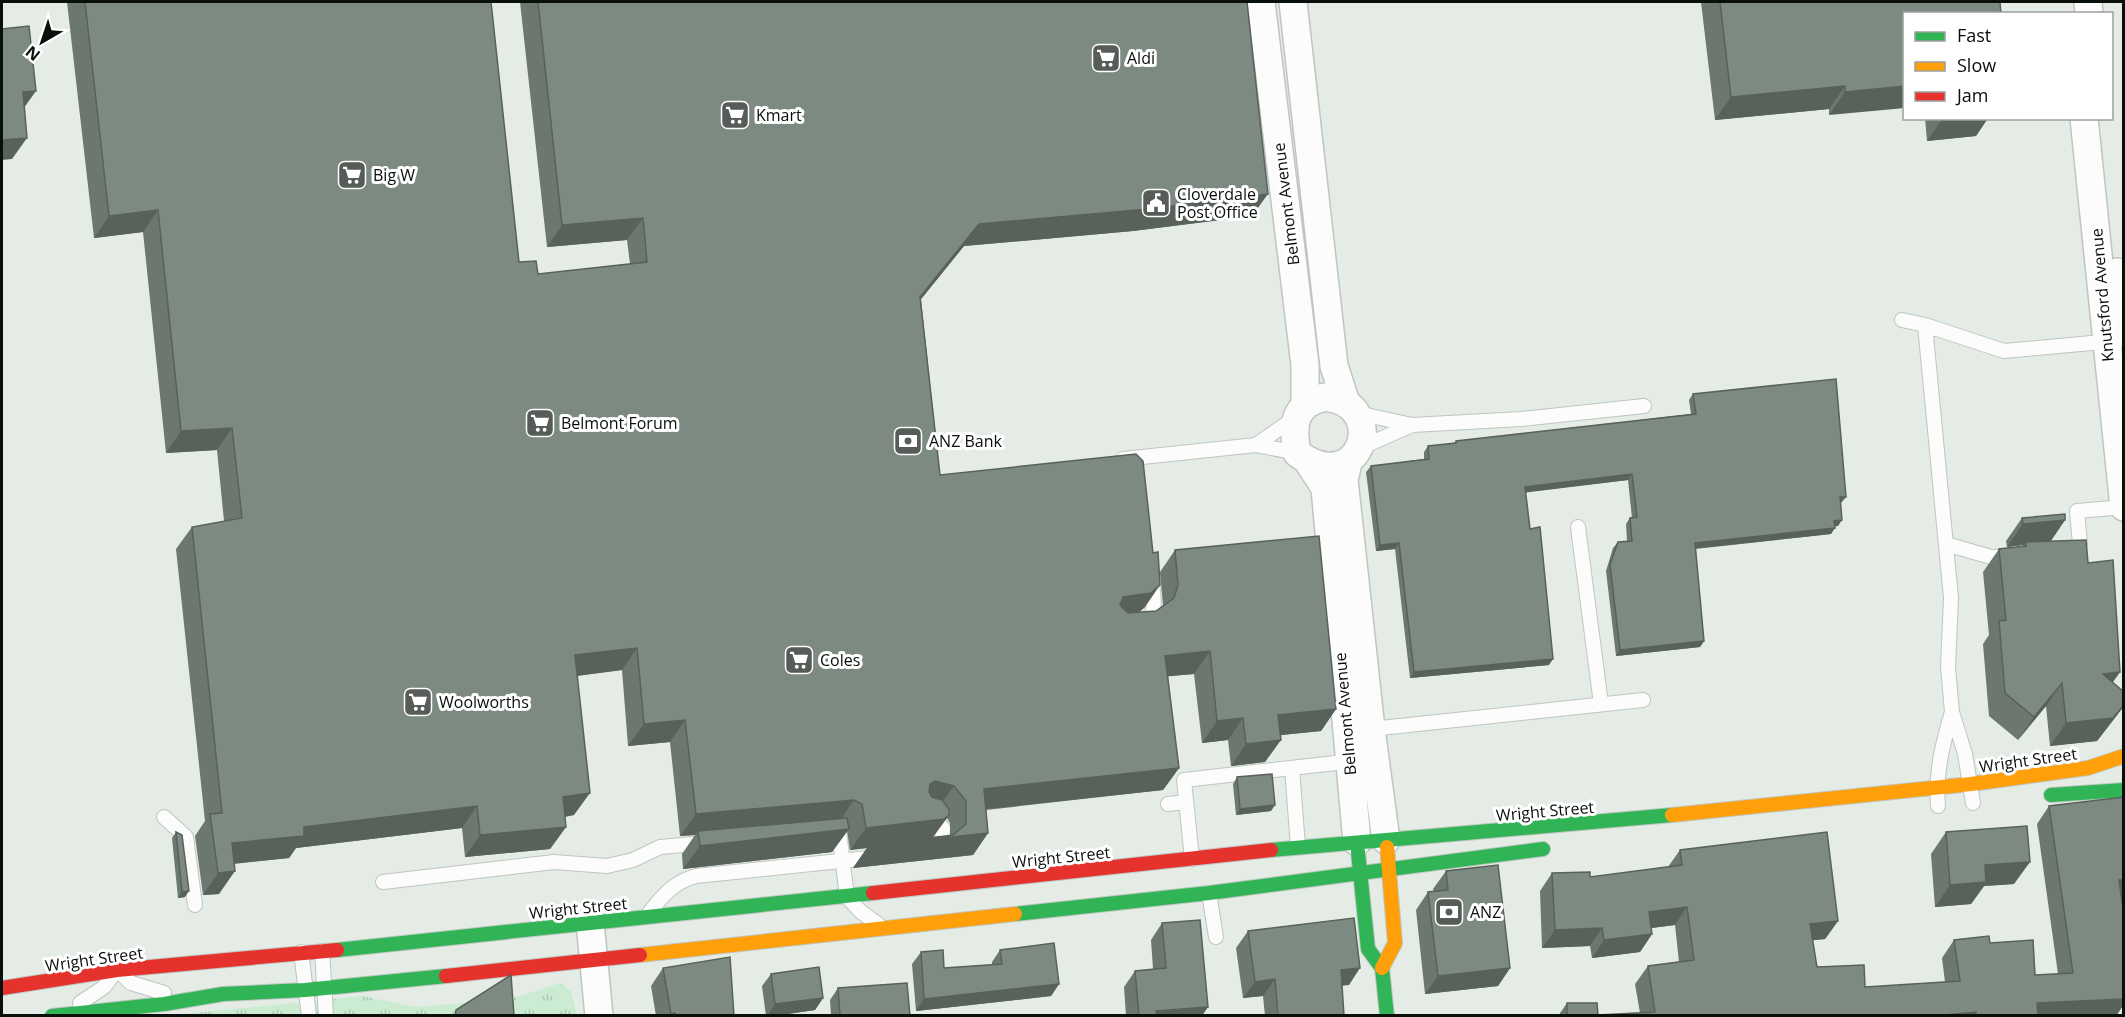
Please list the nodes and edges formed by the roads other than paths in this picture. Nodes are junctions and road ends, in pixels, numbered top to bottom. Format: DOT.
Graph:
graph roads {
  1 [pos="1261,2"];
  2 [pos="1293,2"];
  3 [pos="2084,120"];
  4 [pos="2101,120"];
  5 [pos="1902,320"];
  6 [pos="1926,325"];
  7 [pos="2118,336"];
  8 [pos="1644,406"];
  9 [pos="1351,408"];
  10 [pos="1301,411"];
  11 [pos="1412,425"];
  12 [pos="1256,445"];
  13 [pos="1354,456"];
  14 [pos="1302,457"];
  15 [pos="1107,460"];
  16 [pos="2124,507"];
  17 [pos="1578,526"];
  18 [pos="1946,544"];
  19 [pos="2058,552"];
  20 [pos="2029,555"];
  21 [pos="1149,558"];
  22 [pos="1138,624"];
  23 [pos="1643,700"];
  24 [pos="1601,704"];
  25 [pos="1952,712"];
  26 [pos="1371,729"];
  27 [pos="2124,756"];
  28 [pos="1362,760"];
  29 [pos="1292,768"];
  30 [pos="1971,784"];
  31 [pos="1936,787"];
  32 [pos="2124,790"];
  33 [pos="2041,796"];
  34 [pos="1186,802"];
  35 [pos="1168,804"];
  36 [pos="922,812"];
  37 [pos="164,817"];
  38 [pos="816,833"];
  39 [pos="1386,840"];
  40 [pos="715,842"];
  41 [pos="1357,842"];
  42 [pos="1561,846"];
  43 [pos="1298,847"];
  44 [pos="915,853"];
  45 [pos="893,855"];
  46 [pos="1192,859"];
  47 [pos="1389,869"];
  48 [pos="1360,873"];
  49 [pos="382,882"];
  50 [pos="1209,893"];
  51 [pos="848,897"];
  52 [pos="195,905"];
  53 [pos="646,917"];
  54 [pos="590,922"];
  55 [pos="883,928"];
  56 [pos="1216,937"];
  57 [pos="322,951"];
  58 [pos="301,952"];
  59 [pos="594,961"];
  60 [pos="1382,968"];
  61 [pos="117,970"];
  62 [pos="2,988"];
  63 [pos="325,988"];
  64 [pos="305,990"];
  65 [pos="190,998"];
  66 [pos="54,1015"];
  67 [pos="309,1016"];
  68 [pos="326,1016"];
  69 [pos="599,1016"];
  70 [pos="1387,1016"];
  1 -- 10 [label="street, Belmont Avenue"];
  2 -- 9 [label="street, Belmont Avenue"];
  3 -- 7 [label="street, Knutsford Avenue"];
  4 -- 7 [label="street, Knutsford Avenue"];
  5 -- 6 [label="lane"];
  6 -- 7 [label="lane"];
  6 -- 18 [label="lane"];
  7 -- 16 [label="street, Knutsford Avenue"];
  8 -- 11 [label="lane"];
  9 -- 10 [label="street"];
  9 -- 11 [label="lane"];
  9 -- 13 [label="street, Belmont Avenue"];
  10 -- 12 [label="lane"];
  10 -- 14 [label="street, Belmont Avenue"];
  11 -- 13 [label="lane"];
  12 -- 14 [label="lane"];
  12 -- 15 [label="lane"];
  13 -- 14 [label="street"];
  13 -- 26 [label="street, Belmont Avenue"];
  14 -- 28 [label="street, Belmont Avenue"];
  16 -- 19 [label="lane"];
  17 -- 24 [label="lane"];
  18 -- 20 [label="lane"];
  18 -- 25 [label="lane"];
  21 -- 22 [label="lane"];
  23 -- 24 [label="lane"];
  24 -- 26 [label="lane"];
  25 -- 30 [label="lane"];
  25 -- 31 [label="lane"];
  26 -- 28 [label="street, Belmont Avenue"];
  27 -- 30 [label="street, Wright Street"];
  28 -- 29 [label="lane"];
  28 -- 39 [label="street, Belmont Avenue"];
  28 -- 41 [label="street, Belmont Avenue"];
  29 -- 34 [label="lane"];
  29 -- 43 [label="lane"];
  30 -- 31 [label="street, Wright Street"];
  30 -- 31 [label="lane"];
  31 -- 39 [label="street, Wright Street"];
  32 -- 33 [label="street"];
  34 -- 35 [label="lane"];
  34 -- 46 [label="lane"];
  36 -- 44 [label="lane"];
  37 -- 52 [label="lane"];
  38 -- 51 [label="lane"];
  39 -- 41 [label="street, Wright Street"];
  39 -- 47 [label="street, Belmont Avenue"];
  40 -- 49 [label="lane"];
  41 -- 43 [label="street, Wright Street"];
  41 -- 48 [label="street, Belmont Avenue"];
  42 -- 47 [label="street"];
  43 -- 46 [label="street, Wright Street"];
  45 -- 53 [label="lane"];
  46 -- 51 [label="street, Wright Street"];
  47 -- 48 [label="street"];
  47 -- 60 [label="street, Belmont Avenue"];
  48 -- 50 [label="street"];
  48 -- 60 [label="street, Belmont Avenue"];
  50 -- 55 [label="street"];
  50 -- 56 [label="lane"];
  51 -- 53 [label="street, Wright Street"];
  51 -- 55 [label="lane"];
  53 -- 54 [label="street, Wright Street"];
  54 -- 57 [label="street, Wright Street"];
  54 -- 59 [label="street"];
  55 -- 59 [label="street"];
  57 -- 58 [label="street, Wright Street"];
  57 -- 63 [label="lane"];
  58 -- 61 [label="street, Wright Street"];
  58 -- 64 [label="lane"];
  59 -- 63 [label="street"];
  59 -- 69 [label="street"];
  60 -- 70 [label="street, Belmont Avenue"];
  61 -- 62 [label="street, Wright Street"];
  61 -- 65 [label="lane"];
  61 -- 66 [label="lane"];
  63 -- 64 [label="street"];
  63 -- 68 [label="lane"];
  64 -- 65 [label="street"];
  64 -- 67 [label="lane"];
  65 -- 66 [label="street"];
}
